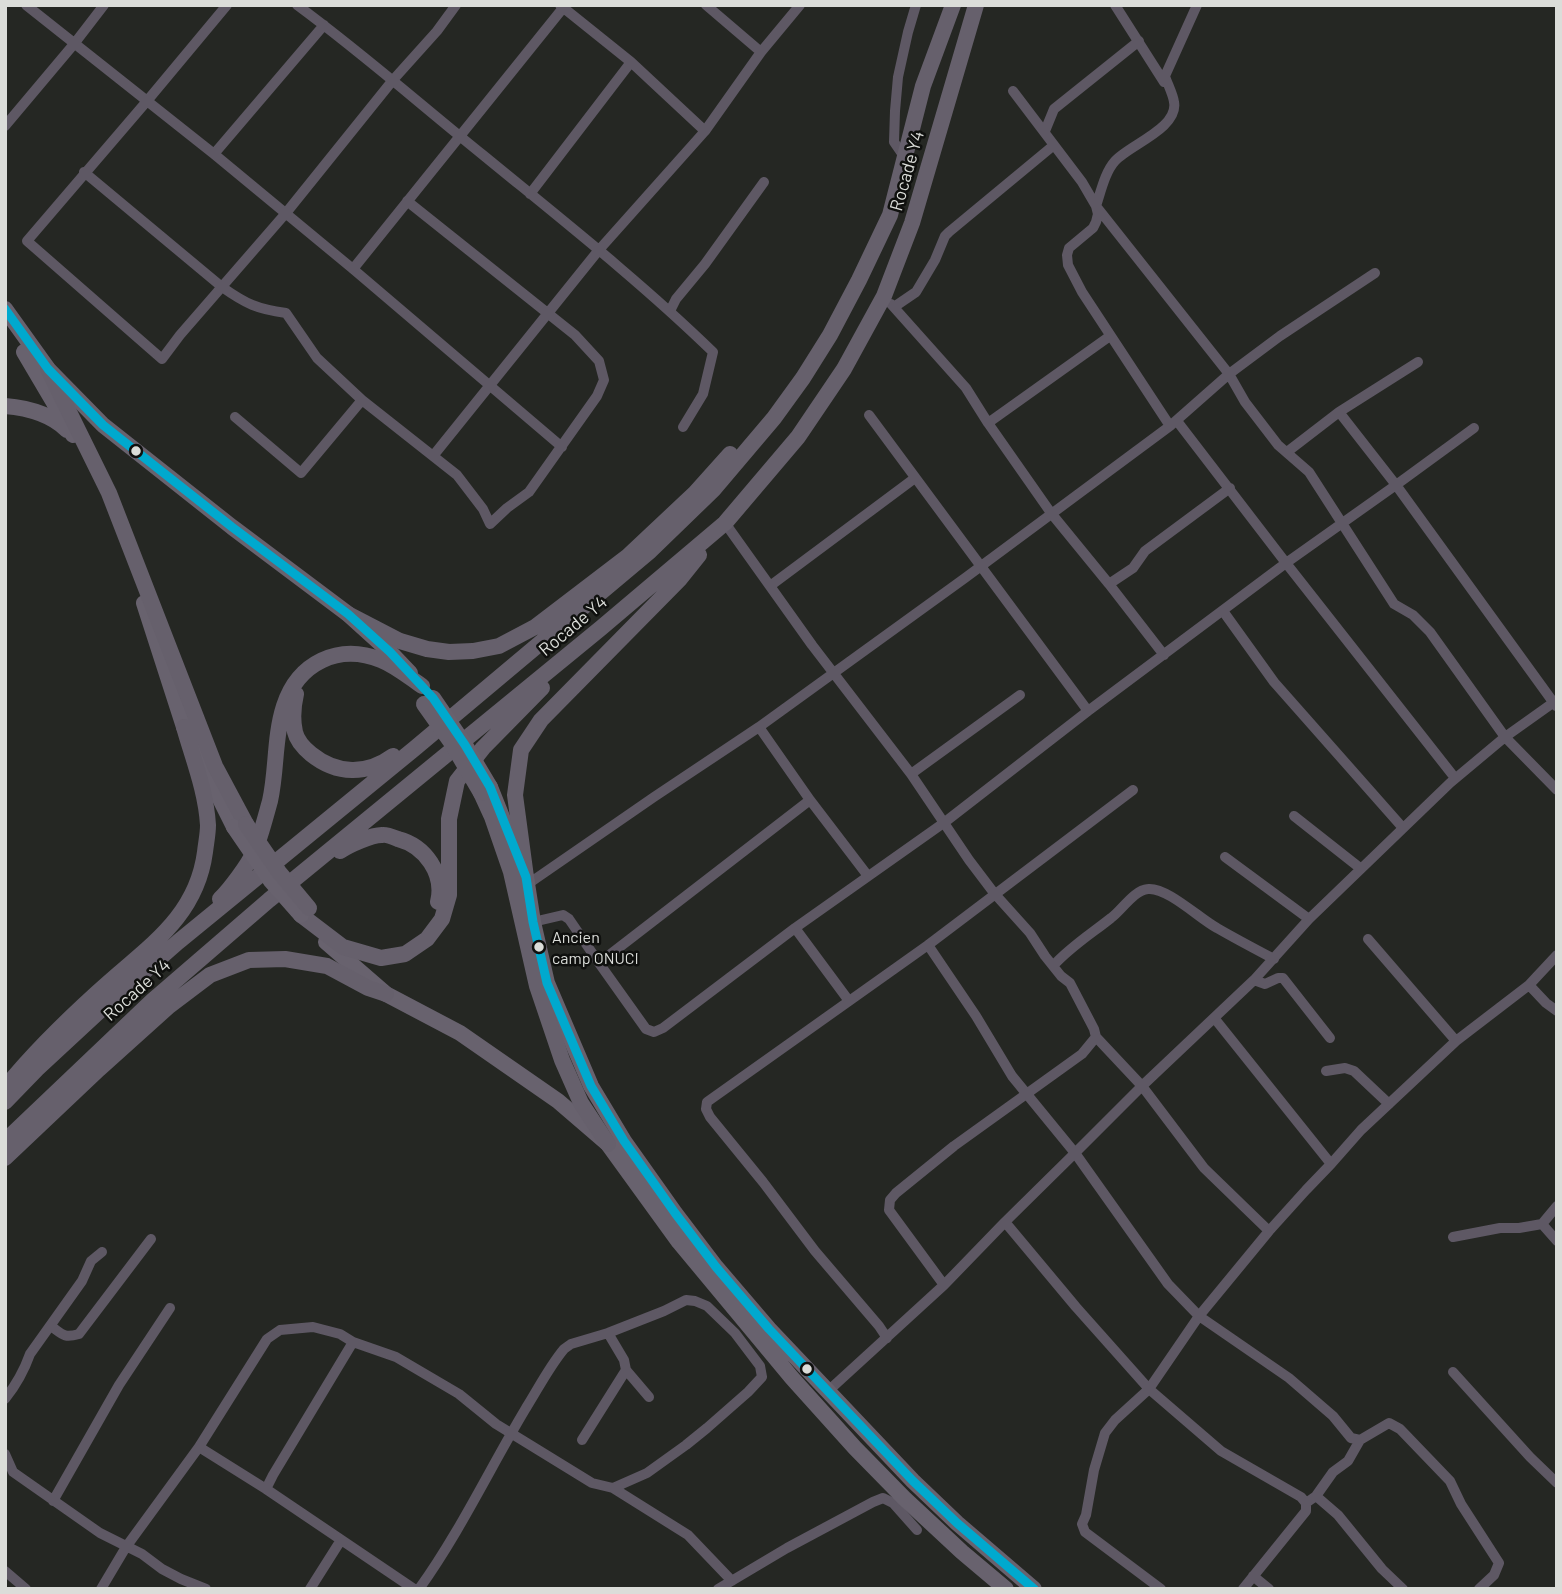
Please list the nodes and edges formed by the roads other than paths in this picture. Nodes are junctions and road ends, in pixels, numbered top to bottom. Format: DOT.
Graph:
graph roads {
  1 [pos="26,5"];
  2 [pos="104,5"];
  3 [pos="227,5"];
  4 [pos="297,5"];
  5 [pos="456,5"];
  6 [pos="706,5"];
  7 [pos="800,5"];
  8 [pos="916,5"];
  9 [pos="953,5"];
  10 [pos="976,5"];
  11 [pos="1115,5"];
  12 [pos="1197,5"];
  13 [pos="562,7"];
  14 [pos="324,25"];
  15 [pos="1139,41"];
  16 [pos="74,44"];
  17 [pos="761,52"];
  18 [pos="631,62"];
  19 [pos="393,80"];
  20 [pos="1013,91"];
  21 [pos="1170,91"];
  22 [pos="147,101"];
  23 [pos="5,126"];
  24 [pos="705,131"];
  25 [pos="1045,131"];
  26 [pos="461,137"];
  27 [pos="1054,145"];
  28 [pos="214,154"];
  29 [pos="905,158"];
  30 [pos="84,172"];
  31 [pos="764,182"];
  32 [pos="530,194"];
  33 [pos="407,201"];
  34 [pos="1096,206"];
  35 [pos="286,213"];
  36 [pos="598,251"];
  37 [pos="353,269"];
  38 [pos="1375,273"];
  39 [pos="222,287"];
  40 [pos="889,302"];
  41 [pos="5,309"];
  42 [pos="670,311"];
  43 [pos="547,313"];
  44 [pos="5,327"];
  45 [pos="830,335"];
  46 [pos="1111,336"];
  47 [pos="1418,362"];
  48 [pos="48,369"];
  49 [pos="1229,374"];
  50 [pos="491,386"];
  51 [pos="362,400"];
  52 [pos="5,406"];
  53 [pos="1339,412"];
  54 [pos="869,415"];
  55 [pos="235,417"];
  56 [pos="988,423"];
  57 [pos="1173,423"];
  58 [pos="683,426"];
  59 [pos="1474,428"];
  60 [pos="75,438"];
  61 [pos="562,447"];
  62 [pos="1287,452"];
  63 [pos="433,456"];
  64 [pos="915,478"];
  65 [pos="1396,485"];
  66 [pos="1230,488"];
  67 [pos="1051,513"];
  68 [pos="1342,524"];
  69 [pos="724,525"];
  70 [pos="1286,563"];
  71 [pos="981,567"];
  72 [pos="1109,584"];
  73 [pos="770,586"];
  74 [pos="1223,611"];
  75 [pos="348,614"];
  76 [pos="601,628"];
  77 [pos="1164,655"];
  78 [pos="833,673"];
  79 [pos="1020,695"];
  80 [pos="426,696"];
  81 [pos="1556,703"];
  82 [pos="1088,711"];
  83 [pos="456,713"];
  84 [pos="184,727"];
  85 [pos="759,727"];
  86 [pos="1505,737"];
  87 [pos="911,774"];
  88 [pos="1455,778"];
  89 [pos="485,790"];
  90 [pos="1133,790"];
  91 [pos="1557,790"];
  92 [pos="810,800"];
  93 [pos="1294,816"];
  94 [pos="945,822"];
  95 [pos="240,825"];
  96 [pos="1403,828"];
  97 [pos="1225,857"];
  98 [pos="1360,867"];
  99 [pos="868,876"];
  100 [pos="527,880"];
  101 [pos="995,893"];
  102 [pos="269,900"];
  103 [pos="305,912"];
  104 [pos="1308,919"];
  105 [pos="533,922"];
  106 [pos="795,928"];
  107 [pos="1368,939"];
  108 [pos="178,942"];
  109 [pos="928,945"];
  110 [pos="1557,955"];
  111 [pos="1274,959"];
  112 [pos="598,963"];
  113 [pos="1053,966"];
  114 [pos="1254,980"];
  115 [pos="1530,985"];
  116 [pos="386,994"];
  117 [pos="849,1000"];
  118 [pos="1557,1012"];
  119 [pos="1215,1019"];
  120 [pos="1096,1037"];
  121 [pos="1330,1038"];
  122 [pos="1456,1041"];
  123 [pos="1326,1071"];
  124 [pos="1142,1086"];
  125 [pos="5,1088"];
  126 [pos="1026,1094"];
  127 [pos="5,1102"];
  128 [pos="1389,1104"];
  129 [pos="5,1141"];
  130 [pos="608,1144"];
  131 [pos="1075,1153"];
  132 [pos="5,1158"];
  133 [pos="1331,1164"];
  134 [pos="1557,1206"];
  135 [pos="1005,1222"];
  136 [pos="1542,1224"];
  137 [pos="1269,1231"];
  138 [pos="1453,1237"];
  139 [pos="151,1239"];
  140 [pos="1557,1241"];
  141 [pos="102,1252"];
  142 [pos="944,1285"];
  143 [pos="170,1308"];
  144 [pos="1199,1316"];
  145 [pos="51,1326"];
  146 [pos="608,1333"];
  147 [pos="887,1338"];
  148 [pos="353,1342"];
  149 [pos="626,1370"];
  150 [pos="1453,1371"];
  151 [pos="1149,1389"];
  152 [pos="827,1392"];
  153 [pos="649,1397"];
  154 [pos="5,1399"];
  155 [pos="511,1434"];
  156 [pos="582,1440"];
  157 [pos="1360,1440"];
  158 [pos="199,1447"];
  159 [pos="7,1460"];
  160 [pos="1557,1483"];
  161 [pos="613,1488"];
  162 [pos="266,1489"];
  163 [pos="1316,1496"];
  164 [pos="53,1501"];
  165 [pos="1306,1503"];
  166 [pos="917,1530"];
  167 [pos="341,1540"];
  168 [pos="126,1547"];
  169 [pos="5,1571"];
  170 [pos="1253,1576"];
  171 [pos="732,1581"];
  172 [pos="996,1585"];
  173 [pos="26,1589"];
  174 [pos="101,1589"];
  175 [pos="206,1589"];
  176 [pos="310,1589"];
  177 [pos="416,1589"];
  178 [pos="718,1589"];
  179 [pos="1034,1589"];
  180 [pos="1161,1589"];
  181 [pos="1242,1589"];
  182 [pos="1269,1589"];
  183 [pos="1403,1589"];
  184 [pos="1479,1589"];
  1 -- 16 [label="street"];
  2 -- 16 [label="street"];
  3 -- 22 [label="street"];
  4 -- 14 [label="street"];
  5 -- 19 [label="street"];
  6 -- 17 [label="street"];
  7 -- 17 [label="street"];
  8 -- 29 [label="street"];
  9 -- 29 [label="highway, Rocade Y4"];
  10 -- 40 [label="highway, Rocade Y4"];
  11 -- 15 [label="street"];
  12 -- 21 [label="street"];
  13 -- 18 [label="street"];
  13 -- 26 [label="street"];
  14 -- 19 [label="street"];
  14 -- 28 [label="street"];
  15 -- 21 [label="street"];
  15 -- 25 [label="street"];
  16 -- 22 [label="street"];
  16 -- 23 [label="street"];
  17 -- 24 [label="street"];
  18 -- 24 [label="street"];
  18 -- 32 [label="street"];
  19 -- 26 [label="street"];
  19 -- 35 [label="street"];
  20 -- 25 [label="street"];
  21 -- 34 [label="street"];
  22 -- 28 [label="street"];
  22 -- 30 [label="street"];
  24 -- 36 [label="street"];
  25 -- 27 [label="street"];
  26 -- 32 [label="street"];
  26 -- 33 [label="street"];
  27 -- 34 [label="street"];
  27 -- 40 [label="street"];
  28 -- 35 [label="street"];
  29 -- 45 [label="highway, Rocade Y4"];
  30 -- 39 [label="street"];
  30 -- 39 [label="street"];
  31 -- 42 [label="street"];
  32 -- 36 [label="street"];
  33 -- 37 [label="street"];
  33 -- 43 [label="street"];
  34 -- 46 [label="street"];
  34 -- 49 [label="street"];
  35 -- 37 [label="street"];
  35 -- 39 [label="street"];
  36 -- 42 [label="street"];
  36 -- 43 [label="street"];
  37 -- 50 [label="street"];
  38 -- 49 [label="street"];
  39 -- 51 [label="street"];
  40 -- 56 [label="street"];
  40 -- 69 [label="highway, Rocade Y4"];
  41 -- 48 [label="main road"];
  42 -- 58 [label="street"];
  43 -- 50 [label="street"];
  43 -- 61 [label="street"];
  44 -- 60 [label="main road"];
  45 -- 75 [label="highway"];
  45 -- 83 [label="highway, Rocade Y4"];
  46 -- 56 [label="street"];
  46 -- 57 [label="street"];
  47 -- 53 [label="street"];
  48 -- 75 [label="main road"];
  48 -- 95 [label="highway"];
  49 -- 57 [label="street"];
  49 -- 62 [label="street"];
  50 -- 61 [label="street"];
  50 -- 63 [label="street"];
  51 -- 55 [label="street"];
  51 -- 63 [label="street"];
  52 -- 60 [label="main road"];
  53 -- 62 [label="street"];
  53 -- 65 [label="street"];
  54 -- 64 [label="street"];
  56 -- 67 [label="street"];
  57 -- 66 [label="street"];
  57 -- 67 [label="street"];
  59 -- 65 [label="street"];
  60 -- 84 [label="main road"];
  61 -- 63 [label="street"];
  62 -- 68 [label="street"];
  64 -- 71 [label="street"];
  64 -- 73 [label="street"];
  65 -- 68 [label="street"];
  65 -- 81 [label="street"];
  66 -- 70 [label="street"];
  66 -- 72 [label="street"];
  67 -- 71 [label="street"];
  67 -- 72 [label="street"];
  68 -- 70 [label="street"];
  68 -- 86 [label="street"];
  69 -- 73 [label="street"];
  69 -- 76 [label="highway, Rocade Y4"];
  69 -- 100 [label="highway"];
  70 -- 74 [label="street"];
  70 -- 88 [label="street"];
  71 -- 78 [label="street"];
  71 -- 82 [label="street"];
  72 -- 77 [label="street"];
  73 -- 78 [label="street"];
  74 -- 77 [label="street"];
  74 -- 96 [label="street"];
  75 -- 80 [label="main road"];
  76 -- 102 [label="highway, Rocade Y4"];
  76 -- 103 [label="highway"];
  77 -- 82 [label="street"];
  78 -- 85 [label="street"];
  78 -- 87 [label="street"];
  79 -- 87 [label="street"];
  80 -- 83 [label="highway"];
  80 -- 89 [label="highway, bridge"];
  80 -- 108 [label="highway"];
  81 -- 86 [label="street"];
  82 -- 94 [label="street"];
  83 -- 108 [label="highway, Rocade Y4"];
  84 -- 95 [label="main road"];
  84 -- 125 [label="highway"];
  85 -- 92 [label="street"];
  85 -- 100 [label="street"];
  86 -- 88 [label="street"];
  86 -- 91 [label="street"];
  87 -- 94 [label="street"];
  88 -- 96 [label="street"];
  89 -- 100 [label="main road"];
  89 -- 130 [label="highway"];
  90 -- 101 [label="street"];
  92 -- 99 [label="street"];
  92 -- 112 [label="street"];
  93 -- 98 [label="street"];
  94 -- 99 [label="street"];
  94 -- 101 [label="street"];
  95 -- 103 [label="highway, bridge"];
  96 -- 98 [label="street"];
  97 -- 104 [label="street"];
  98 -- 104 [label="street"];
  99 -- 106 [label="street"];
  100 -- 105 [label="main road"];
  101 -- 109 [label="street"];
  101 -- 113 [label="street"];
  102 -- 103 [label="highway"];
  102 -- 129 [label="highway, Rocade Y4"];
  103 -- 116 [label="main road"];
  104 -- 111 [label="street"];
  105 -- 112 [label="street"];
  105 -- 152 [label="main road"];
  106 -- 112 [label="street"];
  106 -- 117 [label="street"];
  107 -- 122 [label="street"];
  108 -- 127 [label="highway, Rocade Y4"];
  109 -- 117 [label="street"];
  109 -- 126 [label="street"];
  110 -- 115 [label="street"];
  111 -- 113 [label="street"];
  111 -- 114 [label="street"];
  113 -- 120 [label="street"];
  114 -- 119 [label="street"];
  114 -- 121 [label="street"];
  115 -- 118 [label="street"];
  115 -- 122 [label="street"];
  116 -- 130 [label="main road"];
  116 -- 132 [label="highway"];
  117 -- 147 [label="street"];
  119 -- 124 [label="street"];
  119 -- 133 [label="street"];
  120 -- 124 [label="street"];
  120 -- 126 [label="street"];
  122 -- 128 [label="street"];
  123 -- 128 [label="street"];
  124 -- 131 [label="street"];
  124 -- 137 [label="street"];
  126 -- 131 [label="street"];
  126 -- 142 [label="street"];
  128 -- 133 [label="street"];
  130 -- 172 [label="main road"];
  131 -- 135 [label="street"];
  131 -- 144 [label="street"];
  133 -- 137 [label="street"];
  134 -- 136 [label="street"];
  135 -- 142 [label="street"];
  135 -- 151 [label="street"];
  136 -- 138 [label="street"];
  136 -- 140 [label="street"];
  137 -- 144 [label="street"];
  139 -- 145 [label="street"];
  141 -- 145 [label="street"];
  142 -- 147 [label="street"];
  143 -- 164 [label="street"];
  144 -- 151 [label="street"];
  144 -- 157 [label="street"];
  145 -- 154 [label="street"];
  146 -- 149 [label="street"];
  146 -- 155 [label="street"];
  146 -- 161 [label="street"];
  147 -- 152 [label="street"];
  148 -- 155 [label="street"];
  148 -- 158 [label="street"];
  148 -- 162 [label="street"];
  149 -- 153 [label="street"];
  149 -- 156 [label="street"];
  150 -- 160 [label="street"];
  151 -- 165 [label="street"];
  151 -- 180 [label="street"];
  152 -- 179 [label="main road"];
  155 -- 161 [label="street"];
  155 -- 177 [label="street"];
  157 -- 163 [label="street"];
  157 -- 184 [label="street"];
  158 -- 162 [label="street"];
  158 -- 168 [label="street"];
  159 -- 164 [label="street"];
  161 -- 171 [label="street"];
  162 -- 167 [label="street"];
  163 -- 165 [label="street"];
  163 -- 183 [label="street"];
  164 -- 168 [label="street"];
  165 -- 170 [label="street"];
  166 -- 171 [label="street"];
  167 -- 176 [label="street"];
  167 -- 177 [label="street"];
  168 -- 174 [label="street"];
  168 -- 175 [label="street"];
  169 -- 173 [label="street"];
  170 -- 181 [label="street"];
  170 -- 182 [label="street"];
  171 -- 178 [label="street"];
}
